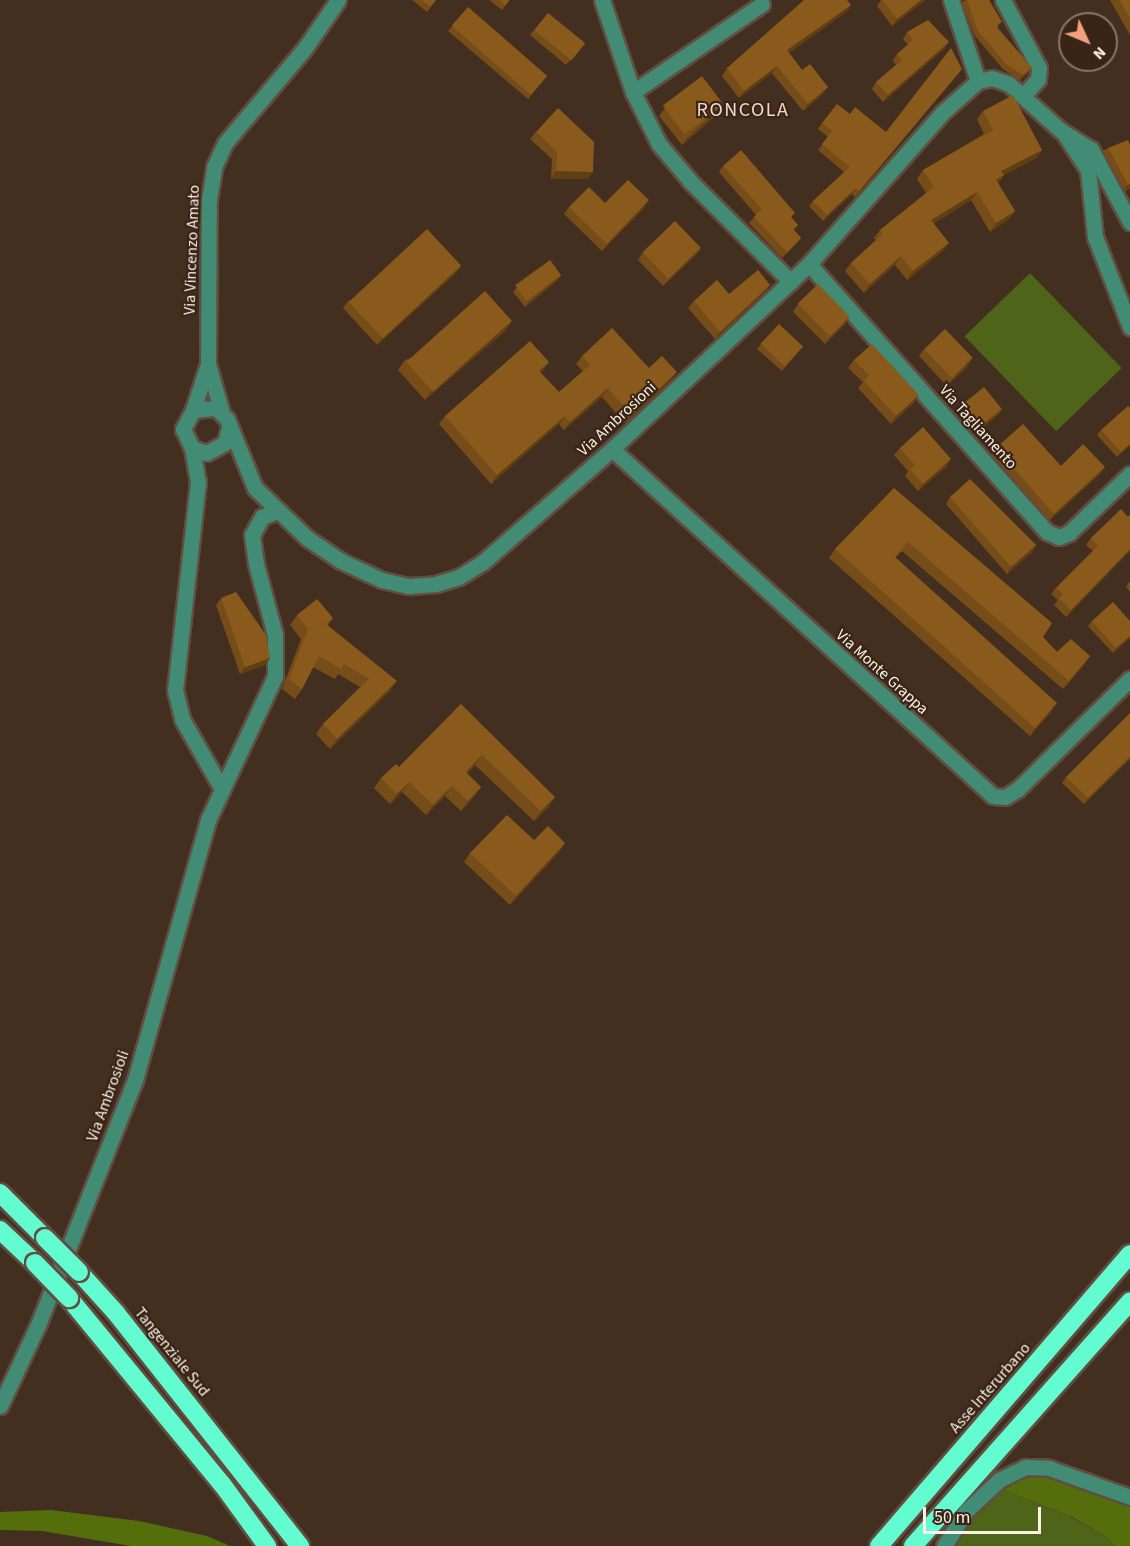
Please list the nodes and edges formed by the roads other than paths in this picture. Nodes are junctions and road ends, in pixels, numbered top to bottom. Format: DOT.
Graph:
graph roads {
  1 [pos="338,0"];
  2 [pos="602,0"];
  3 [pos="951,0"];
  4 [pos="1003,0"];
  5 [pos="762,4"];
  6 [pos="978,81"];
  7 [pos="633,92"];
  8 [pos="1023,96"];
  9 [pos="1060,130"];
  10 [pos="1130,222"];
  11 [pos="810,264"];
  12 [pos="791,282"];
  13 [pos="1130,327"];
  14 [pos="208,364"];
  15 [pos="193,410"];
  16 [pos="222,413"];
  17 [pos="229,427"];
  18 [pos="192,448"];
  19 [pos="612,449"];
  20 [pos="216,450"];
  21 [pos="242,455"];
  22 [pos="1130,474"];
  23 [pos="198,482"];
  24 [pos="277,511"];
  25 [pos="1130,679"];
  26 [pos="222,789"];
  27 [pos="0,1193"];
  28 [pos="0,1230"];
  29 [pos="1130,1254"];
  30 [pos="1130,1302"];
  31 [pos="0,1406"];
  32 [pos="1130,1497"];
  33 [pos="267,1546"];
  34 [pos="300,1546"];
  35 [pos="879,1546"];
  36 [pos="913,1546"];
  37 [pos="944,1546"];
  1 -- 14 [label="street, Via Vincenzo Amato"];
  2 -- 7 [label="street"];
  3 -- 6 [label="street"];
  4 -- 8 [label="street"];
  5 -- 7 [label="street"];
  6 -- 8 [label="street"];
  6 -- 11 [label="street, Via Ambrosioni"];
  7 -- 12 [label="street"];
  8 -- 9 [label="street"];
  9 -- 10 [label="street"];
  9 -- 13 [label="street"];
  11 -- 12 [label="street, Via Ambrosioni"];
  11 -- 22 [label="street, Via Tagliamento"];
  12 -- 19 [label="street, Via Ambrosioni"];
  14 -- 15 [label="street, Via Vincenzo Amato"];
  14 -- 16 [label="street, Via Vincenzo Amato"];
  15 -- 16 [label="street"];
  15 -- 18 [label="street"];
  16 -- 17 [label="street"];
  17 -- 20 [label="street"];
  17 -- 21 [label="street, Via Ambrosioni"];
  18 -- 20 [label="street"];
  18 -- 23 [label="street"];
  19 -- 24 [label="street, Via Ambrosioni"];
  19 -- 25 [label="street, Via Monte Grappa"];
  20 -- 21 [label="street"];
  20 -- 23 [label="street"];
  21 -- 24 [label="street, Via Ambrosioni"];
  23 -- 26 [label="street"];
  24 -- 26 [label="street, Via Ambrosioli"];
  26 -- 31 [label="street, Via Ambrosioli"];
  27 -- 34 [label="highway, Tangenziale Sud, bridge"];
  28 -- 33 [label="highway, bridge"];
  29 -- 35 [label="highway, Asse Interurbano"];
  30 -- 36 [label="highway"];
  32 -- 37 [label="street"];
}
